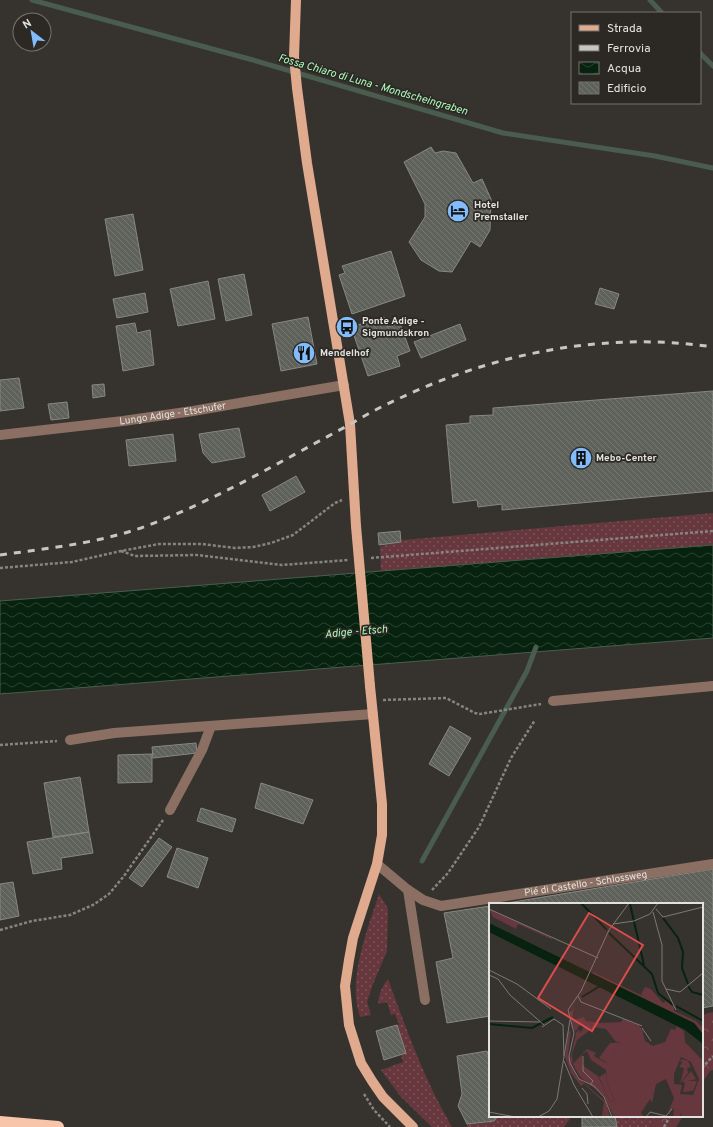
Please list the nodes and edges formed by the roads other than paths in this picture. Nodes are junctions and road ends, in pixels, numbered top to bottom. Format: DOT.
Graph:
graph roads {
  1 [pos="296,0"];
  2 [pos="344,385"];
  3 [pos="0,435"];
  4 [pos="713,686"];
  5 [pos="553,701"];
  6 [pos="373,714"];
  7 [pos="211,726"];
  8 [pos="70,740"];
  9 [pos="170,810"];
  10 [pos="377,864"];
  11 [pos="713,864"];
  12 [pos="408,890"];
  13 [pos="425,1000"];
  14 [pos="0,1122"];
  15 [pos="58,1127"];
  16 [pos="413,1127"];
  1 -- 2 [label="main road"];
  2 -- 3 [label="street, Lungo Adige - Etschufer"];
  2 -- 6 [label="main road, bridge"];
  4 -- 5 [label="street"];
  6 -- 7 [label="street"];
  6 -- 10 [label="main road"];
  7 -- 8 [label="street"];
  7 -- 9 [label="street"];
  10 -- 12 [label="street, Pié di Castello - Schlossweg"];
  10 -- 16 [label="main road"];
  11 -- 12 [label="street, Pié di Castello - Schlossweg"];
  12 -- 13 [label="street"];
  14 -- 15 [label="highway"];
}
